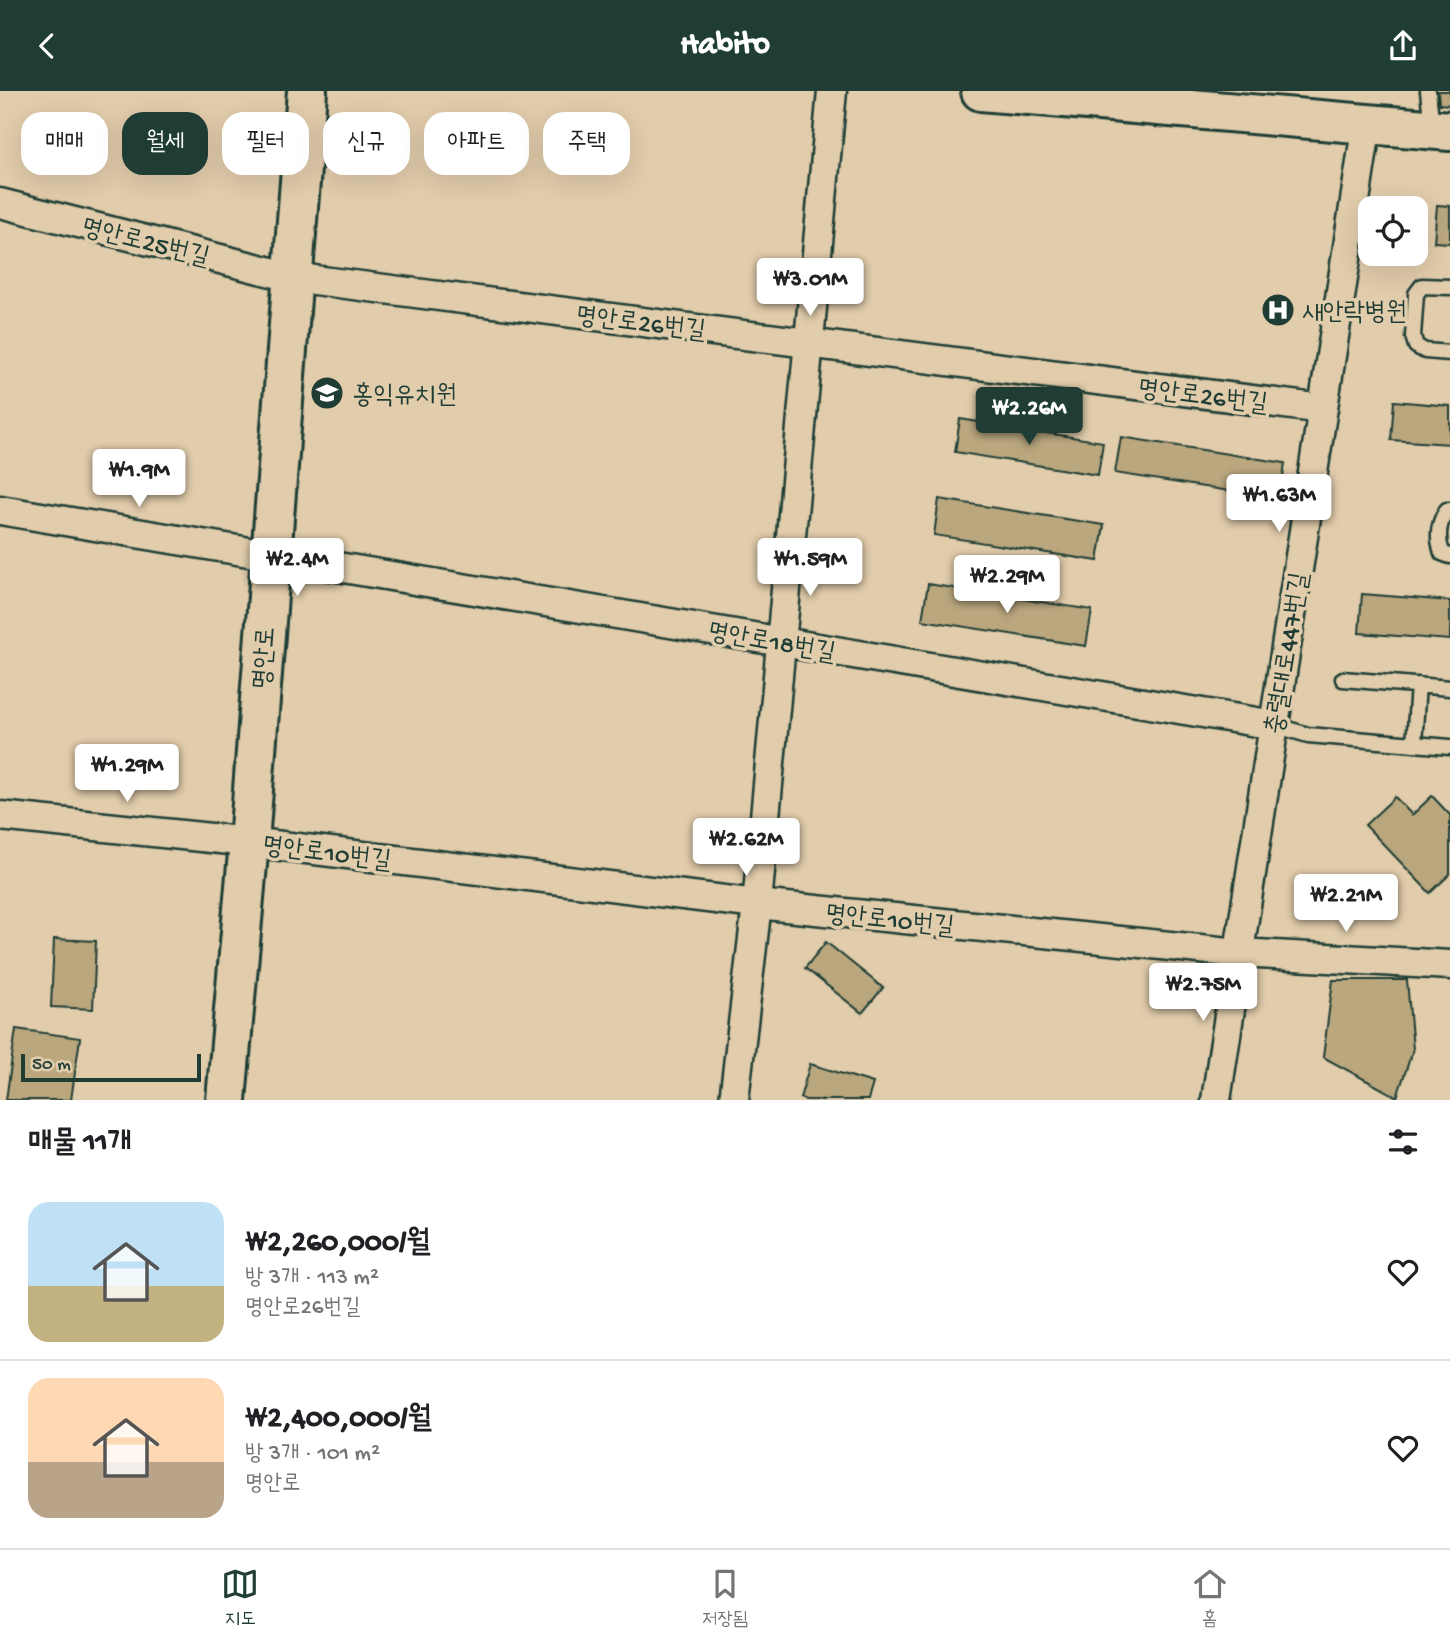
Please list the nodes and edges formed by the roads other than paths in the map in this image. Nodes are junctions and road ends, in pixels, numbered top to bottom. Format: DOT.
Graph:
graph roads {
  1 [pos="307,91"];
  2 [pos="832,91"];
  3 [pos="981,91"];
  4 [pos="1428,91"];
  5 [pos="1367,123"];
  6 [pos="1441,130"];
  7 [pos="0,203"];
  8 [pos="291,277"];
  9 [pos="1450,287"];
  10 [pos="809,343"];
  11 [pos="1450,353"];
  12 [pos="1323,409"];
  13 [pos="0,510"];
  14 [pos="1450,510"];
  15 [pos="270,556"];
  16 [pos="1450,556"];
  17 [pos="782,641"];
  18 [pos="1343,678"];
  19 [pos="1418,685"];
  20 [pos="1450,688"];
  21 [pos="1274,725"];
  22 [pos="1414,744"];
  23 [pos="1450,747"];
  24 [pos="0,816"];
  25 [pos="248,842"];
  26 [pos="757,904"];
  27 [pos="1239,953"];
  28 [pos="1450,965"];
  29 [pos="226,1100"];
  30 [pos="734,1100"];
  31 [pos="1216,1100"];
  1 -- 8 [label="main road, 명안로"];
  2 -- 10 [label="street"];
  3 -- 5 [label="main road"];
  4 -- 6 [label="lane"];
  5 -- 6 [label="main road"];
  5 -- 12 [label="street, 충렬대로447번길"];
  7 -- 8 [label="street, 명안로25번길"];
  8 -- 10 [label="street, 명안로26번길"];
  8 -- 15 [label="main road, 명안로"];
  9 -- 11 [label="lane"];
  10 -- 12 [label="street, 명안로26번길"];
  10 -- 17 [label="street"];
  12 -- 21 [label="street, 충렬대로447번길"];
  13 -- 15 [label="street, 명안로18번길"];
  14 -- 16 [label="lane"];
  15 -- 17 [label="street, 명안로18번길"];
  15 -- 25 [label="main road, 명안로"];
  17 -- 21 [label="street, 명안로18번길"];
  17 -- 26 [label="street"];
  18 -- 19 [label="lane"];
  19 -- 20 [label="lane"];
  19 -- 22 [label="lane"];
  21 -- 22 [label="lane"];
  21 -- 27 [label="street, 충렬대로447번길"];
  22 -- 23 [label="lane"];
  24 -- 25 [label="street, 명안로10번길"];
  25 -- 26 [label="street, 명안로10번길"];
  25 -- 29 [label="main road, 명안로"];
  26 -- 27 [label="street, 명안로10번길"];
  26 -- 30 [label="street"];
  27 -- 28 [label="street, 명안로10번길"];
  27 -- 31 [label="street, 충렬대로447번길"];
}
